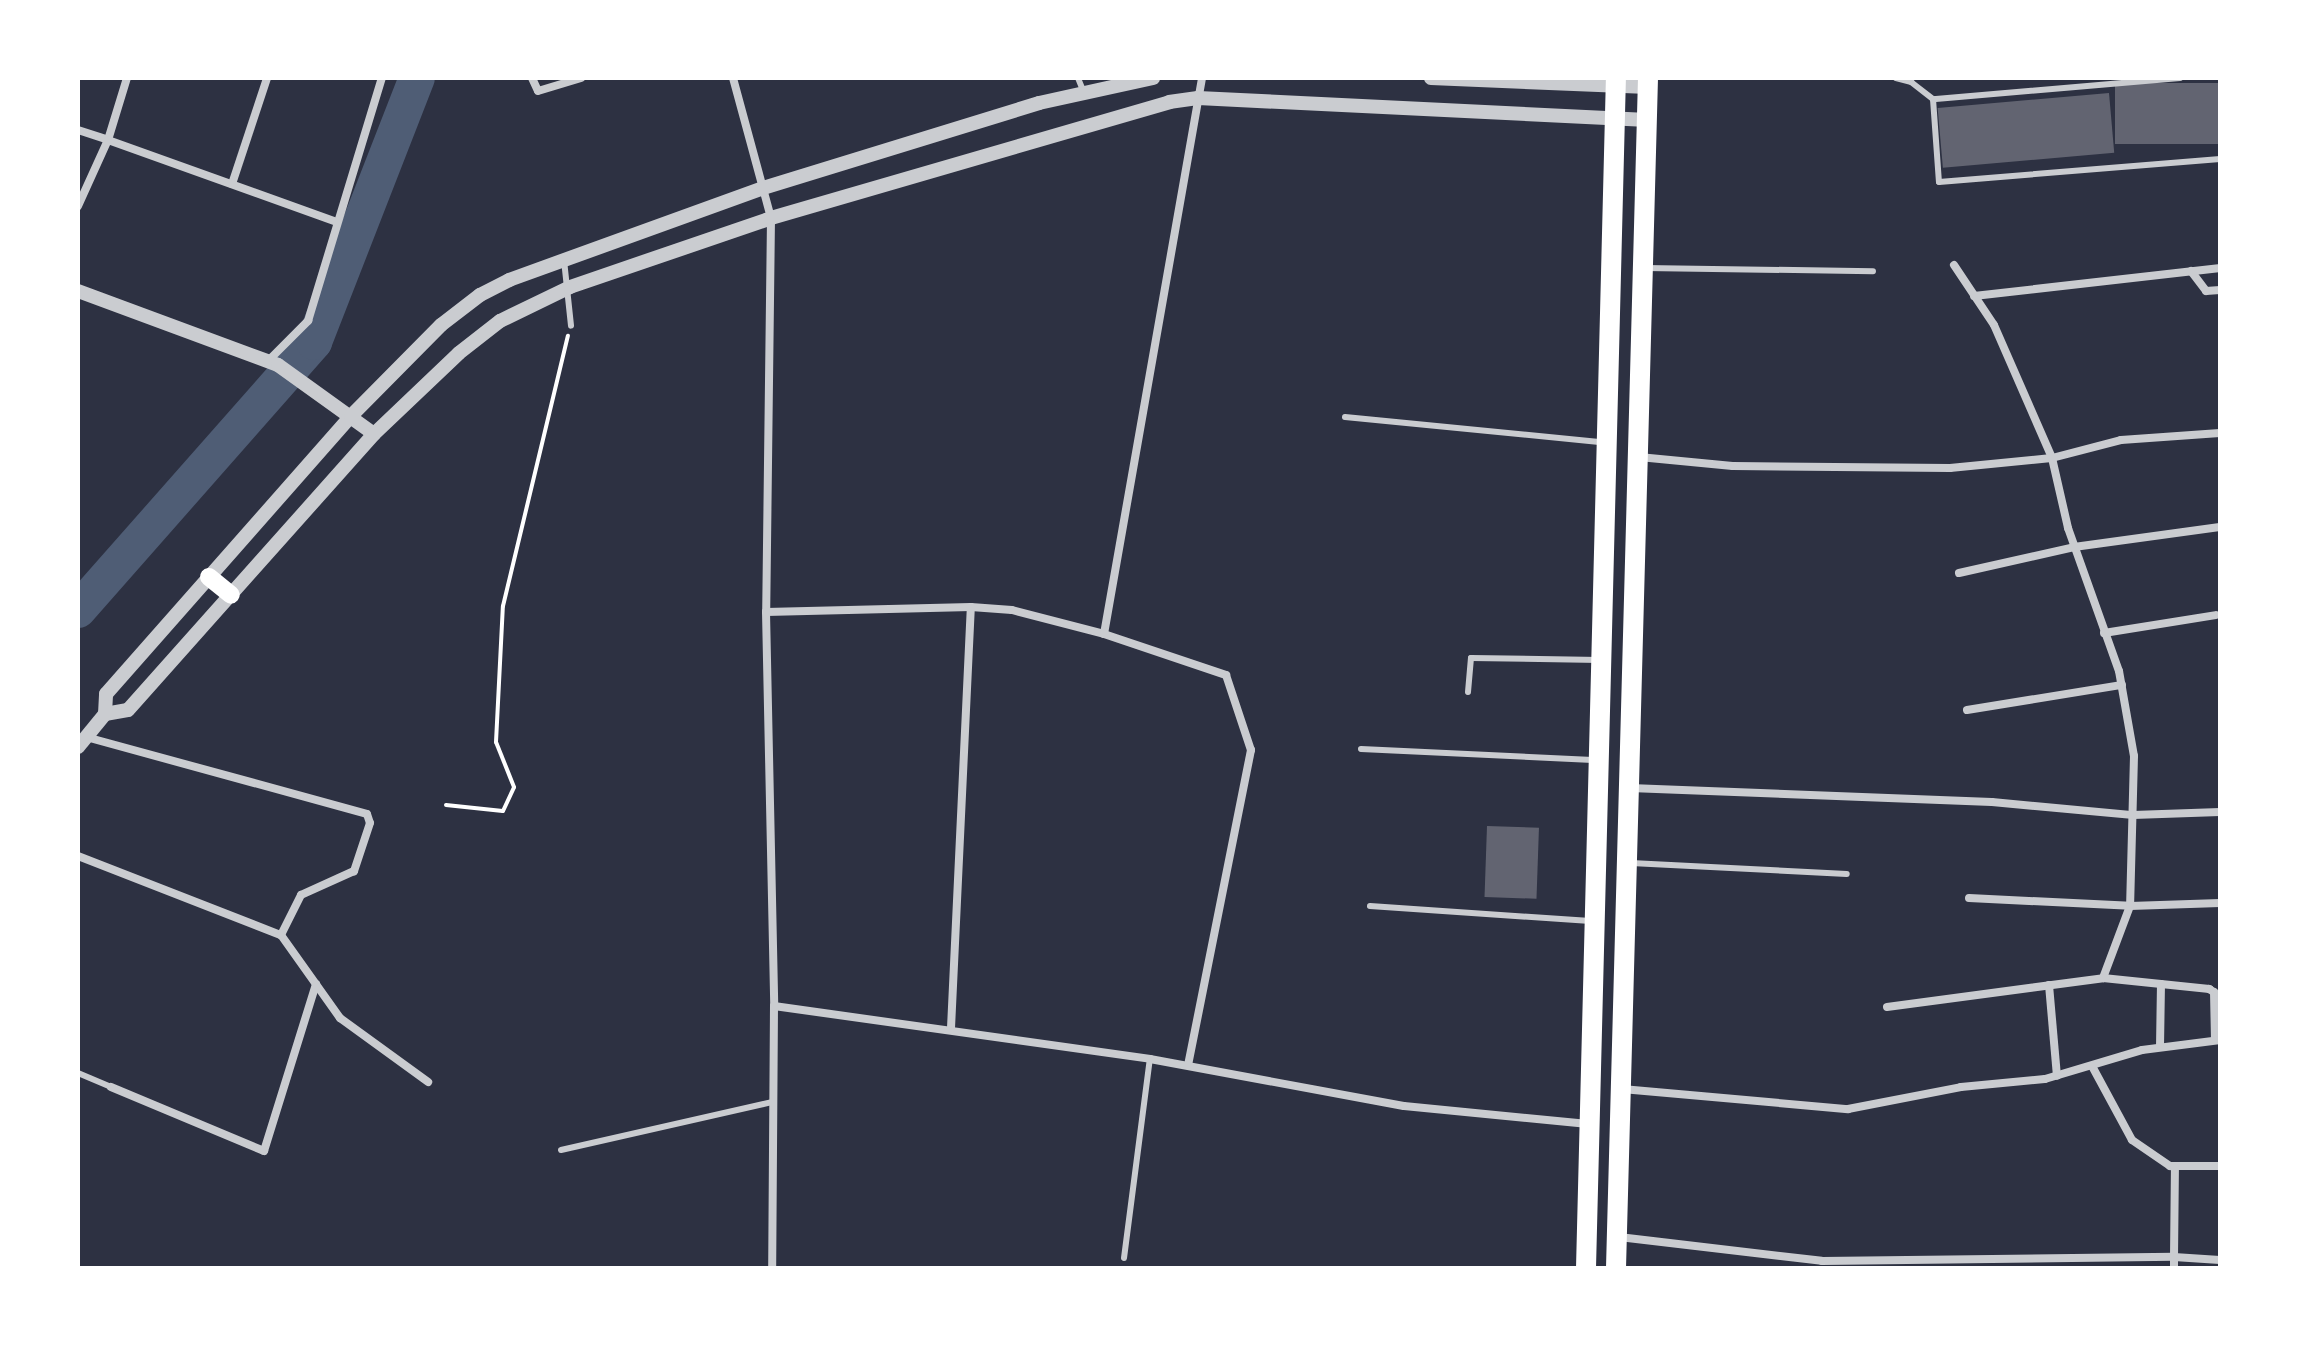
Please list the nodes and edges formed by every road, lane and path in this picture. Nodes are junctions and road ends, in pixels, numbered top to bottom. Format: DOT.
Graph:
graph roads {
  1 [pos="127,78"];
  2 [pos="267,78"];
  3 [pos="382,78"];
  4 [pos="532,78"];
  5 [pos="581,78"];
  6 [pos="733,78"];
  7 [pos="1078,78"];
  8 [pos="1153,78"];
  9 [pos="1202,78"];
  10 [pos="1431,78"];
  11 [pos="1896,78"];
  12 [pos="2180,78"];
  13 [pos="1616,82"];
  14 [pos="1648,83"];
  15 [pos="1084,93"];
  16 [pos="1198,98"];
  17 [pos="1933,99"];
  18 [pos="1615,120"];
  19 [pos="1647,120"];
  20 [pos="78,130"];
  21 [pos="108,140"];
  22 [pos="2220,159"];
  23 [pos="232,184"];
  24 [pos="763,188"];
  25 [pos="78,206"];
  26 [pos="771,218"];
  27 [pos="337,222"];
  28 [pos="564,260"];
  29 [pos="1954,265"];
  30 [pos="1643,268"];
  31 [pos="2220,268"];
  32 [pos="1873,271"];
  33 [pos="2191,271"];
  34 [pos="570,287"];
  35 [pos="2220,290"];
  36 [pos="78,291"];
  37 [pos="1974,296"];
  38 [pos="571,326"];
  39 [pos="273,363"];
  40 [pos="351,416"];
  41 [pos="1345,417"];
  42 [pos="2220,433"];
  43 [pos="374,434"];
  44 [pos="1606,442"];
  45 [pos="1638,457"];
  46 [pos="2052,458"];
  47 [pos="2220,527"];
  48 [pos="2074,547"];
  49 [pos="1959,573"];
  50 [pos="209,577"];
  51 [pos="231,595"];
  52 [pos="971,607"];
  53 [pos="766,612"];
  54 [pos="2216,615"];
  55 [pos="2104,633"];
  56 [pos="1104,634"];
  57 [pos="1600,660"];
  58 [pos="2122,685"];
  59 [pos="1468,692"];
  60 [pos="1967,710"];
  61 [pos="105,714"];
  62 [pos="82,742"];
  63 [pos="1361,749"];
  64 [pos="1599,761"];
  65 [pos="1629,788"];
  66 [pos="446,805"];
  67 [pos="2220,812"];
  68 [pos="2133,815"];
  69 [pos="78,856"];
  70 [pos="1627,863"];
  71 [pos="1847,874"];
  72 [pos="1969,898"];
  73 [pos="2220,903"];
  74 [pos="1370,906"];
  75 [pos="2130,906"];
  76 [pos="1599,922"];
  77 [pos="281,935"];
  78 [pos="2103,978"];
  79 [pos="316,984"];
  80 [pos="2161,984"];
  81 [pos="2049,985"];
  82 [pos="774,1006"];
  83 [pos="1887,1007"];
  84 [pos="951,1028"];
  85 [pos="2218,1040"];
  86 [pos="2160,1047"];
  87 [pos="1150,1059"];
  88 [pos="1188,1065"];
  89 [pos="2092,1066"];
  90 [pos="78,1073"];
  91 [pos="2057,1076"];
  92 [pos="428,1082"];
  93 [pos="111,1087"];
  94 [pos="1621,1089"];
  95 [pos="773,1102"];
  96 [pos="1592,1125"];
  97 [pos="561,1150"];
  98 [pos="2175,1166"];
  99 [pos="2220,1166"];
  100 [pos="1617,1237"];
  101 [pos="2174,1257"];
  102 [pos="1124,1258"];
  103 [pos="2220,1260"];
  104 [pos="2110,1263"];
  105 [pos="772,1268"];
  106 [pos="1586,1268"];
  107 [pos="1616,1268"];
  108 [pos="2174,1268"];
  1 -- 21 [label="street"];
  2 -- 23 [label="street"];
  3 -- 27 [label="street"];
  4 -- 5 [label="street"];
  6 -- 24 [label="street"];
  7 -- 15 [label="lane"];
  8 -- 15 [label="street"];
  9 -- 16 [label="street"];
  10 -- 13 [label="street"];
  11 -- 17 [label="lane"];
  12 -- 17 [label="lane"];
  13 -- 14 [label="street"];
  13 -- 18 [label="highway"];
  14 -- 19 [label="highway"];
  15 -- 24 [label="street"];
  16 -- 18 [label="street"];
  16 -- 26 [label="street"];
  16 -- 56 [label="street"];
  17 -- 22 [label="lane"];
  18 -- 19 [label="street"];
  18 -- 44 [label="highway"];
  19 -- 30 [label="highway"];
  20 -- 21 [label="street"];
  21 -- 23 [label="street"];
  21 -- 25 [label="street"];
  23 -- 27 [label="street"];
  24 -- 26 [label="street"];
  24 -- 28 [label="street"];
  26 -- 34 [label="street"];
  26 -- 53 [label="street"];
  27 -- 39 [label="street"];
  28 -- 34 [label="lane"];
  28 -- 40 [label="street"];
  29 -- 37 [label="street"];
  30 -- 32 [label="lane"];
  30 -- 45 [label="highway"];
  31 -- 33 [label="street"];
  33 -- 35 [label="street"];
  33 -- 37 [label="street"];
  34 -- 38 [label="lane"];
  34 -- 43 [label="street"];
  36 -- 39 [label="street"];
  37 -- 46 [label="street"];
  38 -- 66 [label="path"];
  39 -- 40 [label="street"];
  40 -- 43 [label="street"];
  40 -- 50 [label="street"];
  41 -- 44 [label="lane"];
  42 -- 46 [label="street"];
  43 -- 51 [label="street"];
  44 -- 57 [label="highway"];
  45 -- 46 [label="street"];
  45 -- 65 [label="highway"];
  46 -- 48 [label="street"];
  47 -- 48 [label="street"];
  48 -- 49 [label="street"];
  48 -- 55 [label="street"];
  50 -- 51 [label="main road"];
  50 -- 61 [label="street"];
  51 -- 61 [label="street"];
  52 -- 53 [label="street"];
  52 -- 56 [label="street"];
  52 -- 84 [label="street"];
  53 -- 82 [label="street"];
  54 -- 55 [label="street"];
  55 -- 58 [label="street"];
  56 -- 88 [label="street"];
  57 -- 59 [label="lane"];
  57 -- 64 [label="highway"];
  58 -- 60 [label="street"];
  58 -- 68 [label="street"];
  61 -- 62 [label="street"];
  62 -- 77 [label="street"];
  63 -- 64 [label="lane"];
  64 -- 76 [label="highway"];
  65 -- 68 [label="street"];
  65 -- 70 [label="highway"];
  67 -- 68 [label="street"];
  68 -- 75 [label="street"];
  69 -- 77 [label="street"];
  70 -- 71 [label="lane"];
  70 -- 94 [label="highway"];
  72 -- 75 [label="street"];
  73 -- 75 [label="street"];
  74 -- 76 [label="lane"];
  75 -- 78 [label="street"];
  76 -- 96 [label="highway"];
  77 -- 79 [label="street"];
  78 -- 80 [label="street"];
  78 -- 81 [label="street"];
  79 -- 92 [label="street"];
  79 -- 93 [label="street"];
  80 -- 85 [label="street"];
  80 -- 86 [label="street"];
  81 -- 83 [label="street"];
  81 -- 91 [label="street"];
  82 -- 84 [label="street"];
  82 -- 95 [label="street"];
  84 -- 87 [label="street"];
  85 -- 86 [label="street"];
  86 -- 89 [label="street"];
  87 -- 88 [label="street"];
  87 -- 102 [label="lane"];
  88 -- 96 [label="street"];
  89 -- 91 [label="street"];
  89 -- 98 [label="street"];
  90 -- 93 [label="lane"];
  91 -- 94 [label="street"];
  94 -- 100 [label="highway"];
  95 -- 97 [label="lane"];
  95 -- 105 [label="street"];
  96 -- 106 [label="highway"];
  98 -- 99 [label="street"];
  98 -- 101 [label="street"];
  100 -- 104 [label="street"];
  100 -- 107 [label="highway"];
  101 -- 103 [label="street"];
  101 -- 104 [label="street"];
  101 -- 108 [label="street"];
}
